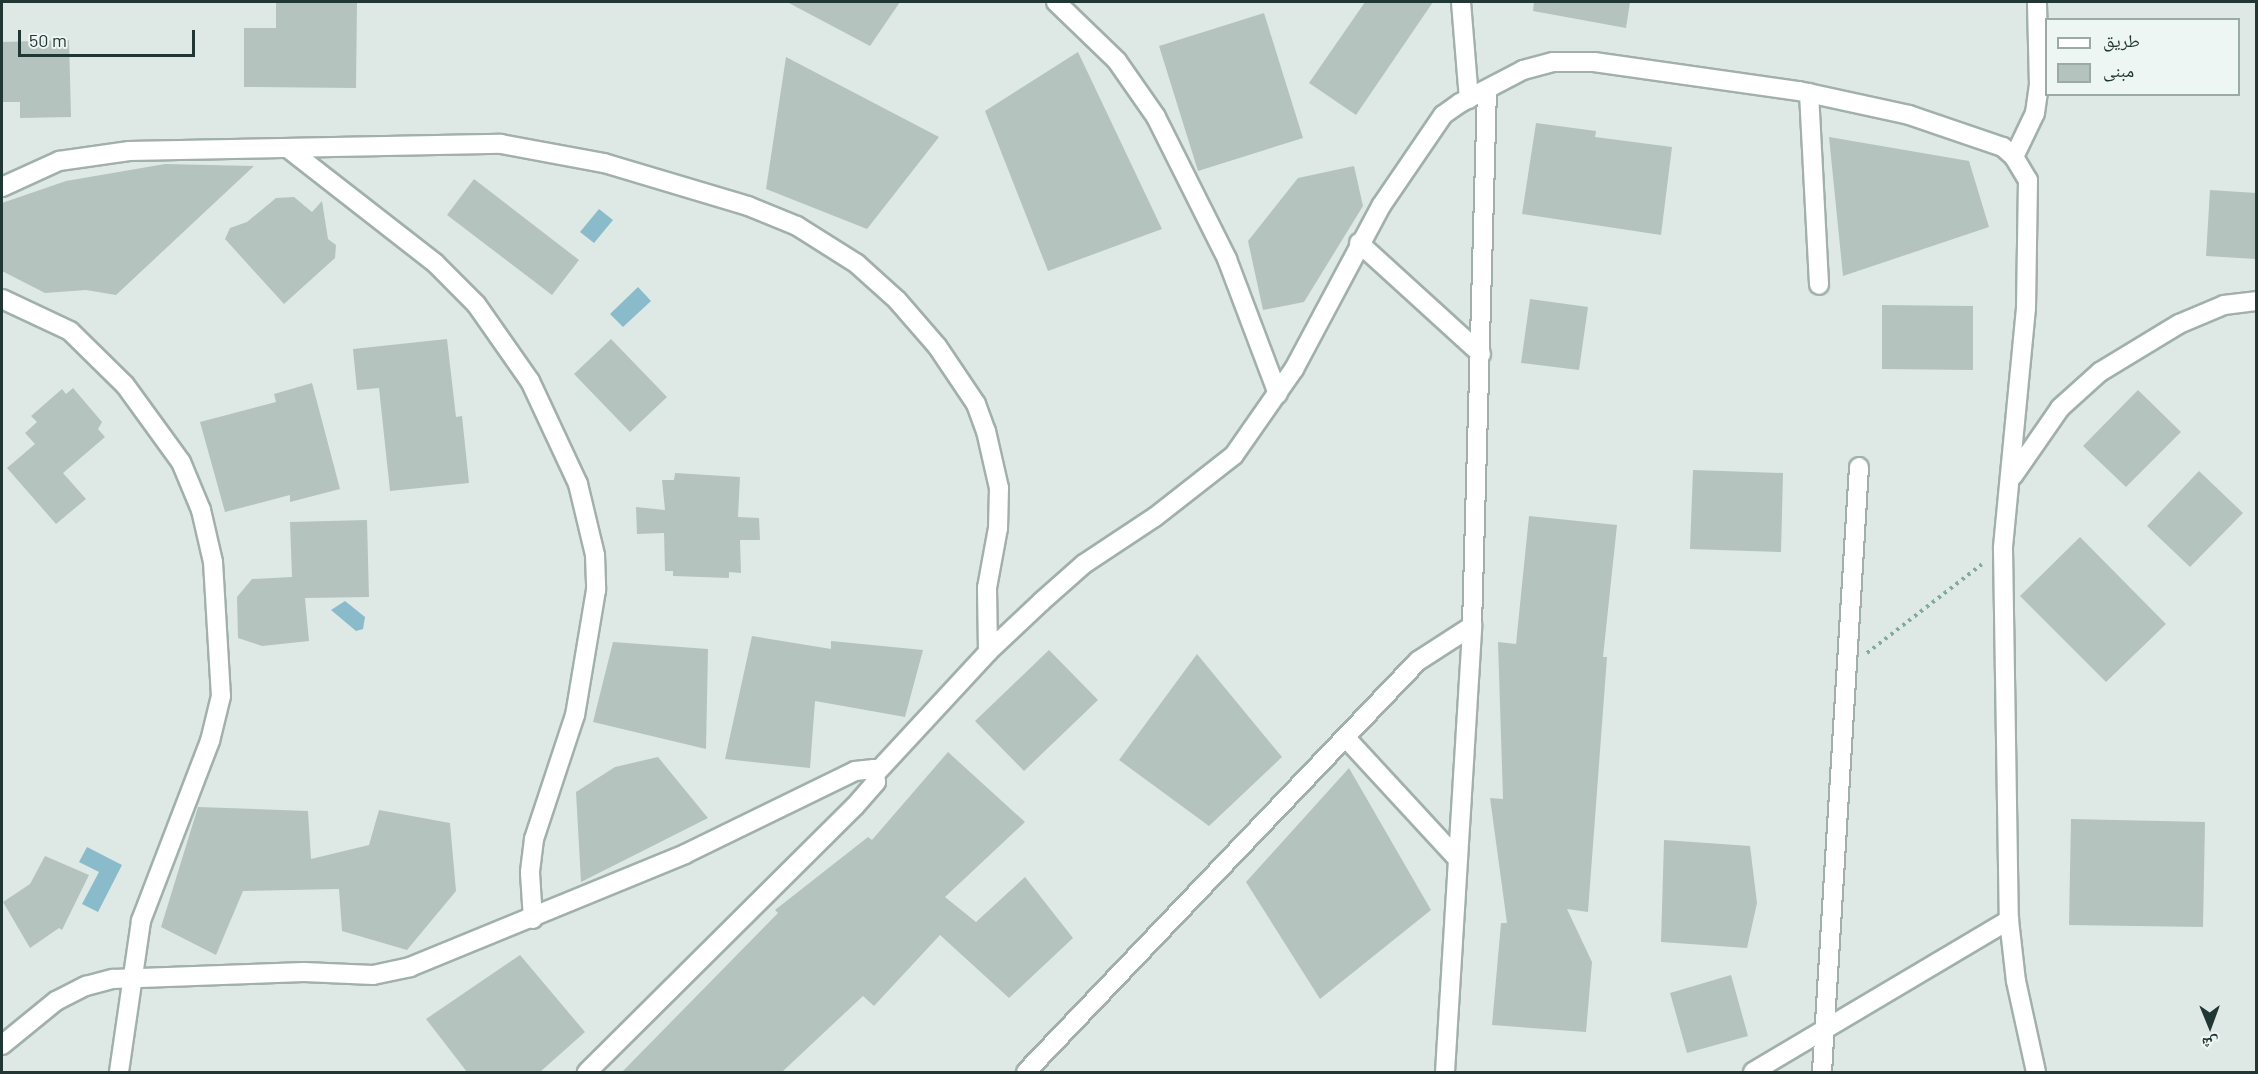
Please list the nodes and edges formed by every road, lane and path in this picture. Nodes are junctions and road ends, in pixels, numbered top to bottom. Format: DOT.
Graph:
graph roads {
  1 [pos="1056,2"];
  2 [pos="1461,2"];
  3 [pos="2037,2"];
  4 [pos="1487,90"];
  5 [pos="1809,93"];
  6 [pos="1469,99"];
  7 [pos="290,150"];
  8 [pos="2014,157"];
  9 [pos="2,187"];
  10 [pos="1359,243"];
  11 [pos="1819,285"];
  12 [pos="2,299"];
  13 [pos="2256,301"];
  14 [pos="1480,354"];
  15 [pos="1278,394"];
  16 [pos="1858,467"];
  17 [pos="2012,477"];
  18 [pos="2003,549"];
  19 [pos="1472,626"];
  20 [pos="988,652"];
  21 [pos="1845,686"];
  22 [pos="1346,738"];
  23 [pos="877,772"];
  24 [pos="1456,857"];
  25 [pos="533,919"];
  26 [pos="2009,920"];
  27 [pos="133,976"];
  28 [pos="1823,1031"];
  29 [pos="2,1045"];
  30 [pos="119,1072"];
  31 [pos="587,1072"];
  32 [pos="1026,1072"];
  33 [pos="1445,1072"];
  34 [pos="1753,1072"];
  35 [pos="1822,1072"];
  36 [pos="2036,1072"];
  1 -- 15 [label="street"];
  2 -- 6 [label="street"];
  3 -- 8 [label="street"];
  4 -- 5 [label="street"];
  4 -- 6 [label="street"];
  4 -- 14 [label="street"];
  5 -- 8 [label="street"];
  5 -- 11 [label="street"];
  6 -- 10 [label="street"];
  7 -- 9 [label="street"];
  7 -- 20 [label="street"];
  7 -- 25 [label="street"];
  8 -- 17 [label="street"];
  10 -- 14 [label="street"];
  10 -- 15 [label="street"];
  12 -- 27 [label="street"];
  13 -- 17 [label="street"];
  14 -- 19 [label="street"];
  15 -- 20 [label="street"];
  16 -- 21 [label="street"];
  17 -- 18 [label="street"];
  18 -- 21 [label="path"];
  18 -- 26 [label="street"];
  19 -- 22 [label="street"];
  19 -- 24 [label="street"];
  20 -- 23 [label="street"];
  21 -- 28 [label="street"];
  22 -- 24 [label="street"];
  22 -- 32 [label="street"];
  23 -- 25 [label="street"];
  23 -- 31 [label="street"];
  24 -- 33 [label="street"];
  25 -- 27 [label="street"];
  26 -- 28 [label="street"];
  26 -- 36 [label="street"];
  27 -- 29 [label="street"];
  27 -- 30 [label="street"];
  28 -- 34 [label="street"];
  28 -- 35 [label="street"];
}
